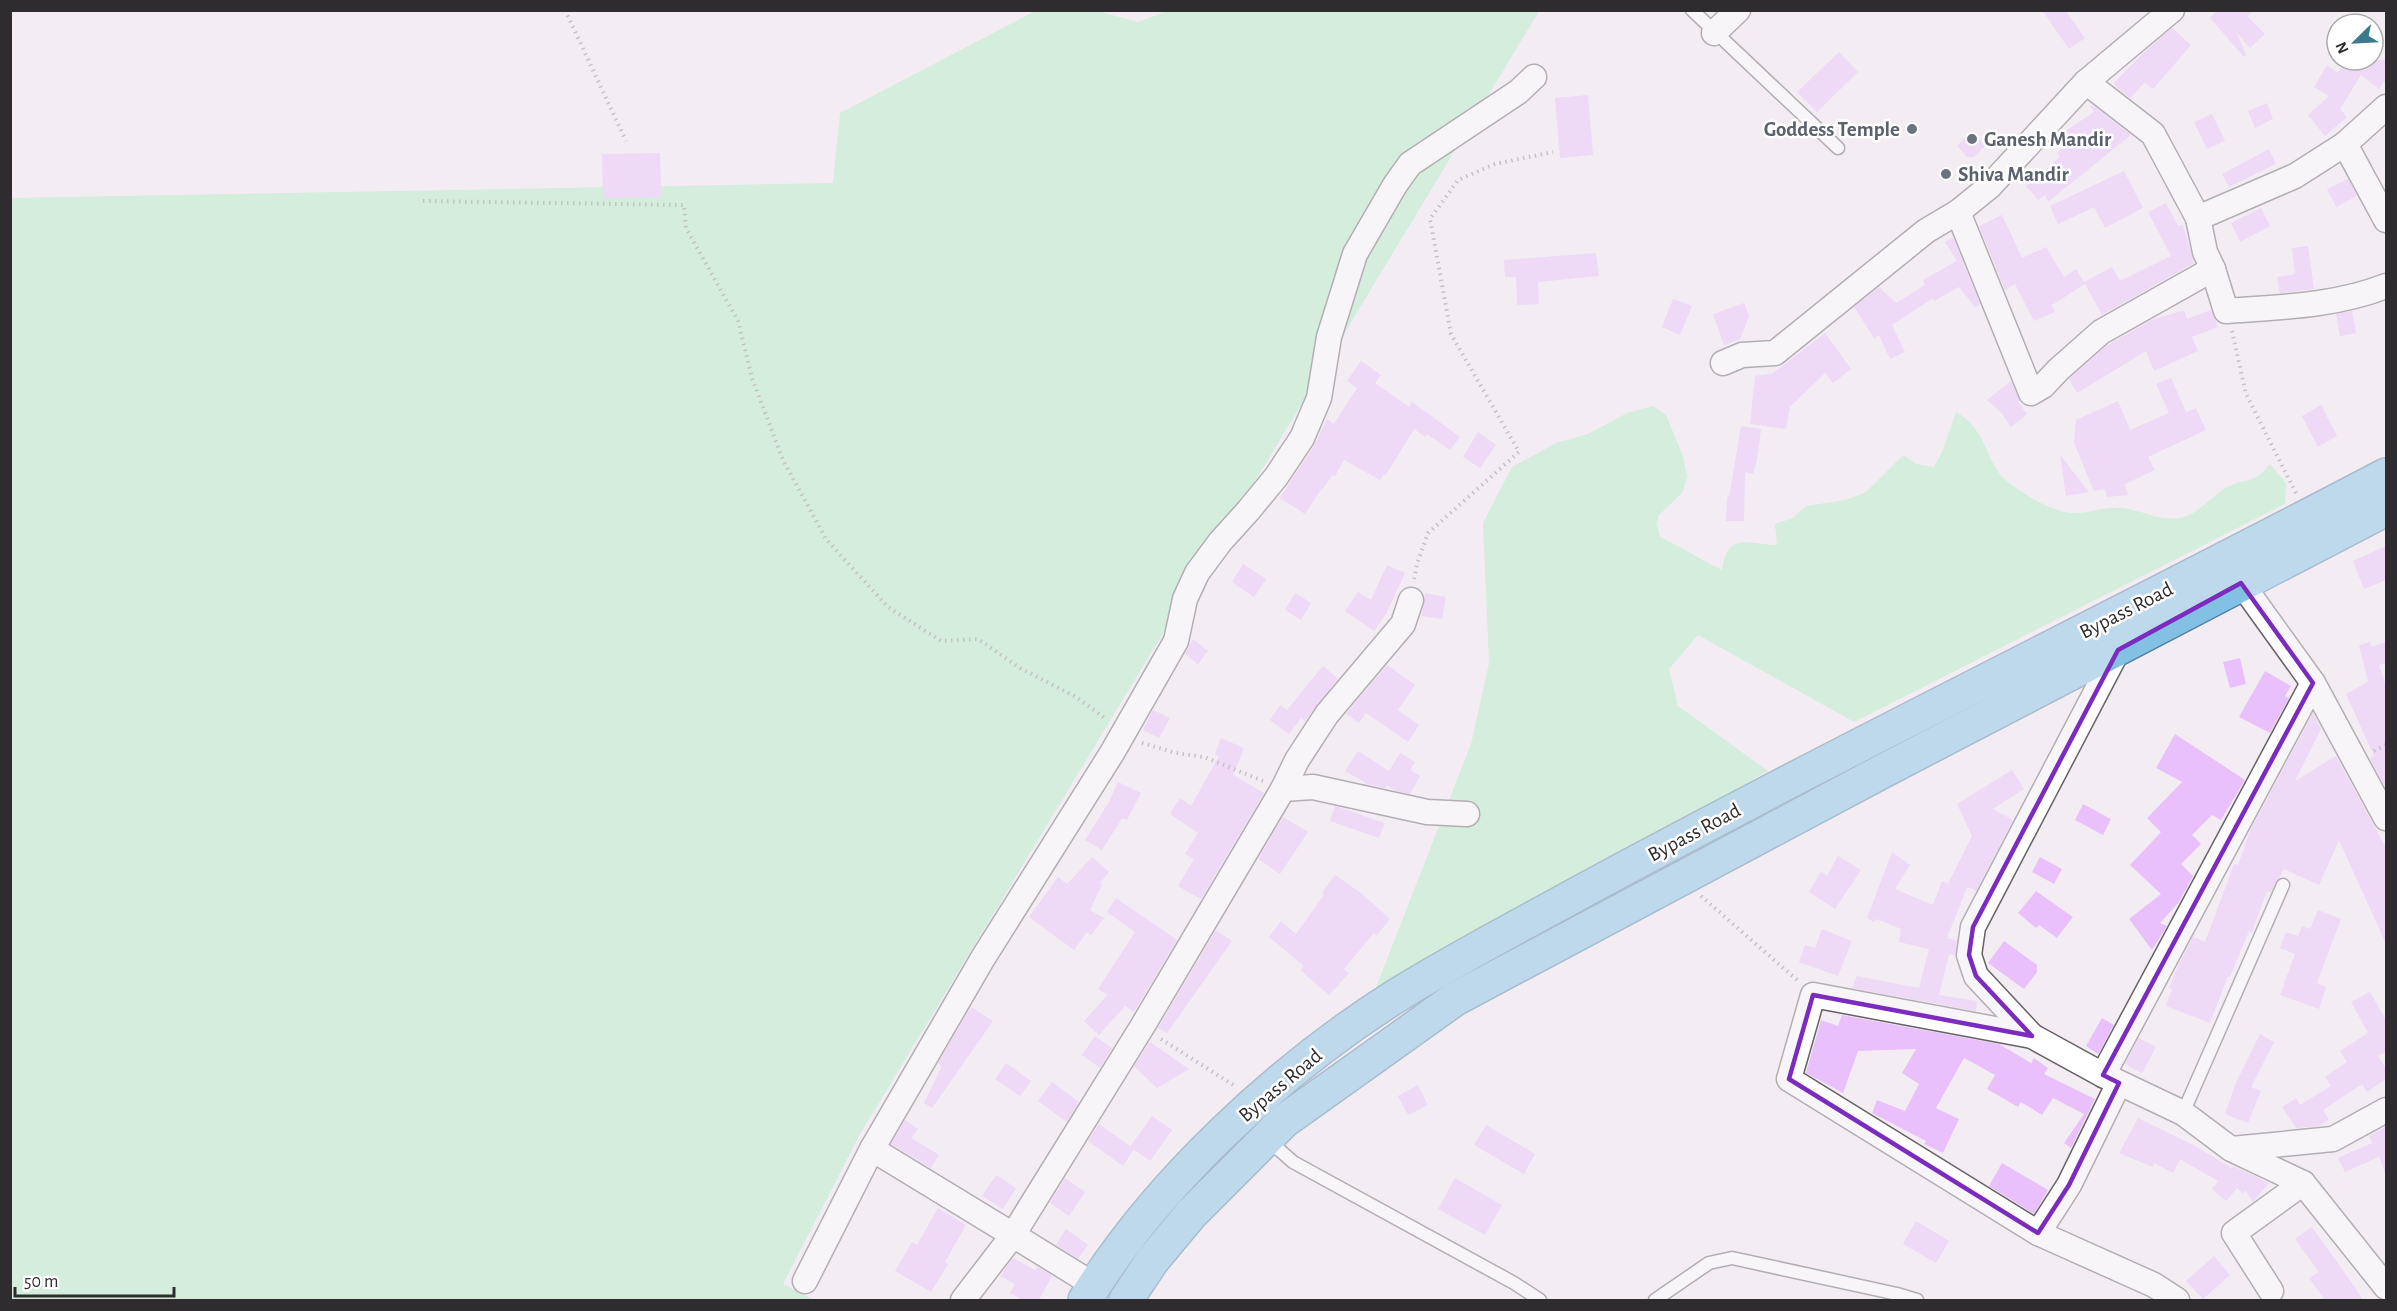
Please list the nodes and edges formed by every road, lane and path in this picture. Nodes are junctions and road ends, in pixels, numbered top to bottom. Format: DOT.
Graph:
graph roads {
  1 [pos="565,10"];
  2 [pos="1692,10"];
  3 [pos="1737,10"];
  4 [pos="2172,10"];
  5 [pos="1714,33"];
  6 [pos="1534,77"];
  7 [pos="2086,82"];
  8 [pos="2386,107"];
  9 [pos="627,141"];
  10 [pos="2345,144"];
  11 [pos="1838,148"];
  12 [pos="1553,152"];
  13 [pos="423,201"];
  14 [pos="1958,212"];
  15 [pos="2198,218"];
  16 [pos="2386,220"];
  17 [pos="2213,269"];
  18 [pos="2386,286"];
  19 [pos="2226,310"];
  20 [pos="1723,363"];
  21 [pos="2386,475"];
  22 [pos="2386,509"];
  23 [pos="2308,516"];
  24 [pos="2241,583"];
  25 [pos="1411,600"];
  26 [pos="2118,650"];
  27 [pos="2313,683"];
  28 [pos="1124,732"];
  29 [pos="1283,789"];
  30 [pos="1467,814"];
  31 [pos="2386,818"];
  32 [pos="1682,879"];
  33 [pos="2283,885"];
  34 [pos="1813,995"];
  35 [pos="1142,1027"];
  36 [pos="2032,1036"];
  37 [pos="2111,1079"];
  38 [pos="1258,1101"];
  39 [pos="2386,1110"];
  40 [pos="2183,1113"];
  41 [pos="1275,1129"];
  42 [pos="872,1149"];
  43 [pos="2231,1149"];
  44 [pos="2303,1183"];
  45 [pos="2038,1233"];
  46 [pos="1013,1235"];
  47 [pos="805,1281"];
  48 [pos="2386,1287"];
  49 [pos="2271,1290"];
  50 [pos="1089,1293"];
  51 [pos="963,1300"];
  52 [pos="1126,1300"];
  53 [pos="1540,1300"];
  54 [pos="1655,1300"];
  55 [pos="1917,1300"];
  56 [pos="2177,1300"];
  1 -- 9 [label="path"];
  2 -- 5 [label="lane"];
  3 -- 5 [label="street"];
  4 -- 7 [label="street"];
  5 -- 11 [label="lane"];
  6 -- 28 [label="street"];
  7 -- 14 [label="street"];
  7 -- 15 [label="street"];
  8 -- 10 [label="street"];
  10 -- 15 [label="street"];
  10 -- 16 [label="street"];
  12 -- 25 [label="path"];
  13 -- 28 [label="path"];
  14 -- 17 [label="street"];
  14 -- 20 [label="street"];
  15 -- 17 [label="street"];
  17 -- 19 [label="street"];
  18 -- 19 [label="street"];
  19 -- 23 [label="path"];
  21 -- 23 [label="highway, Bypass Road"];
  22 -- 24 [label="highway, Bypass Road"];
  23 -- 38 [label="highway, Bypass Road"];
  24 -- 26 [label="highway, Bypass Road"];
  24 -- 27 [label="street"];
  25 -- 29 [label="street"];
  26 -- 32 [label="highway, Bypass Road"];
  26 -- 36 [label="street"];
  27 -- 31 [label="street"];
  27 -- 37 [label="street"];
  28 -- 29 [label="path"];
  28 -- 42 [label="street"];
  29 -- 30 [label="street"];
  29 -- 35 [label="street"];
  32 -- 34 [label="path"];
  32 -- 41 [label="highway, Bypass Road"];
  33 -- 40 [label="lane"];
  34 -- 36 [label="street"];
  34 -- 45 [label="street"];
  35 -- 38 [label="path"];
  35 -- 46 [label="street"];
  36 -- 37 [label="street"];
  37 -- 40 [label="street"];
  37 -- 45 [label="street"];
  38 -- 41 [label="highway"];
  38 -- 50 [label="highway, Bypass Road"];
  39 -- 43 [label="street"];
  40 -- 43 [label="street"];
  41 -- 52 [label="highway, Bypass Road"];
  41 -- 53 [label="lane"];
  42 -- 46 [label="street"];
  42 -- 47 [label="street"];
  43 -- 44 [label="street"];
  44 -- 48 [label="street"];
  44 -- 49 [label="street"];
  45 -- 56 [label="street"];
  46 -- 50 [label="street"];
  46 -- 51 [label="street"];
  54 -- 55 [label="lane"];
}
